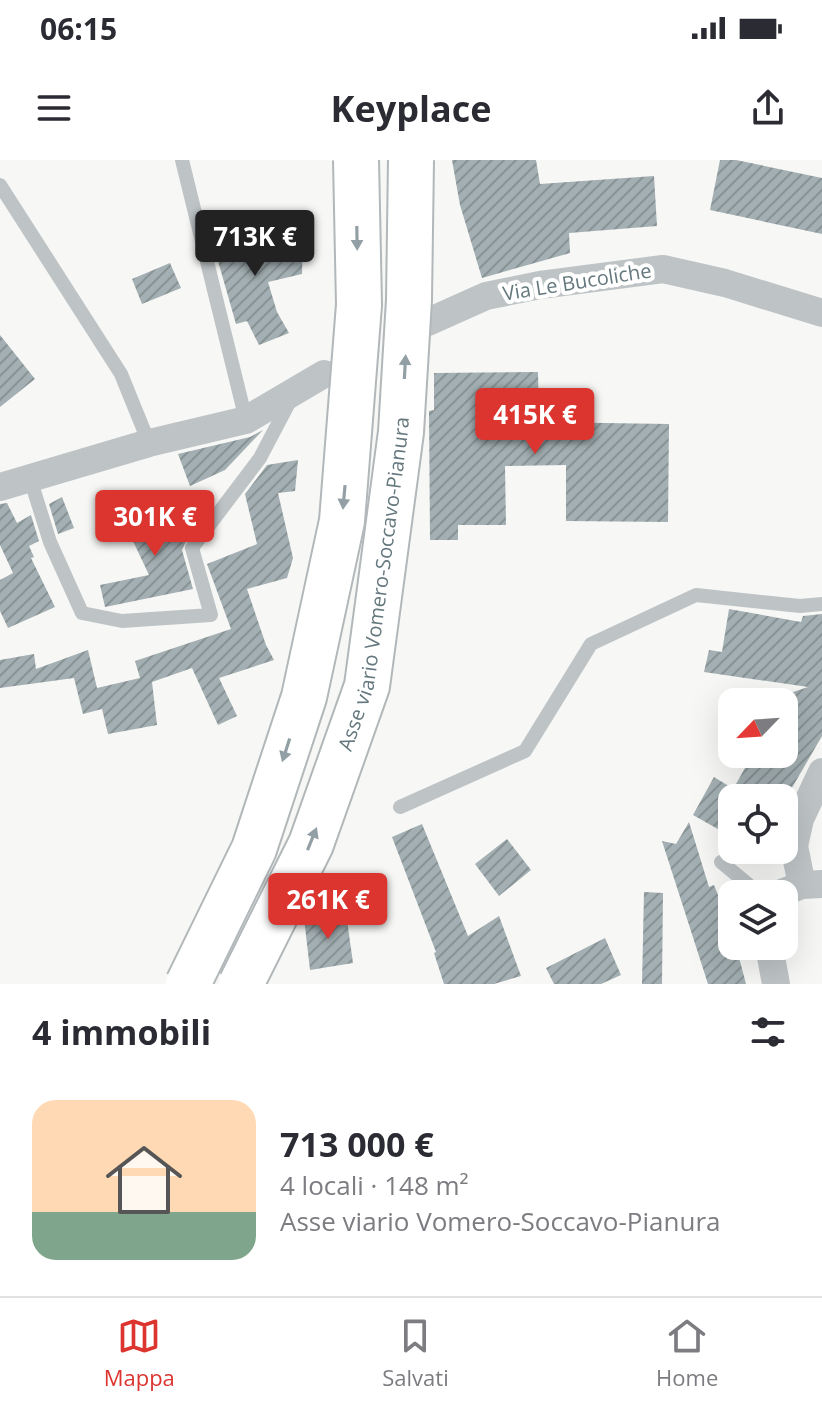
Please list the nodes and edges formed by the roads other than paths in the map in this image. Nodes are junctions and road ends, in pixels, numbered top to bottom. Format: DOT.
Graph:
graph roads {
  1 [pos="182,160"];
  2 [pos="356,160"];
  3 [pos="411,160"];
  4 [pos="0,185"];
  5 [pos="822,313"];
  6 [pos="428,322"];
  7 [pos="324,374"];
  8 [pos="295,392"];
  9 [pos="246,420"];
  10 [pos="149,443"];
  11 [pos="30,478"];
  12 [pos="0,487"];
  13 [pos="822,604"];
  14 [pos="822,772"];
  15 [pos="400,807"];
  16 [pos="723,864"];
  17 [pos="743,880"];
  18 [pos="801,888"];
  19 [pos="772,960"];
  20 [pos="188,984"];
  21 [pos="241,984"];
  22 [pos="776,984"];
  1 -- 9 [label="lane"];
  2 -- 20 [label="highway, Asse viario Vomero-Soccavo-Pianura, one-way, bridge"];
  21 -- 3 [label="highway, Asse viario Vomero-Soccavo-Pianura, one-way, bridge"];
  4 -- 10 [label="lane"];
  5 -- 6 [label="street, Via Le Bucoliche"];
  7 -- 8 [label="street"];
  8 -- 9 [label="street"];
  8 -- 11 [label="lane"];
  9 -- 10 [label="street"];
  10 -- 11 [label="street"];
  11 -- 12 [label="street"];
  13 -- 15 [label="lane"];
  14 -- 18 [label="street"];
  16 -- 17 [label="lane"];
  19 -- 22 [label="street"];
}
